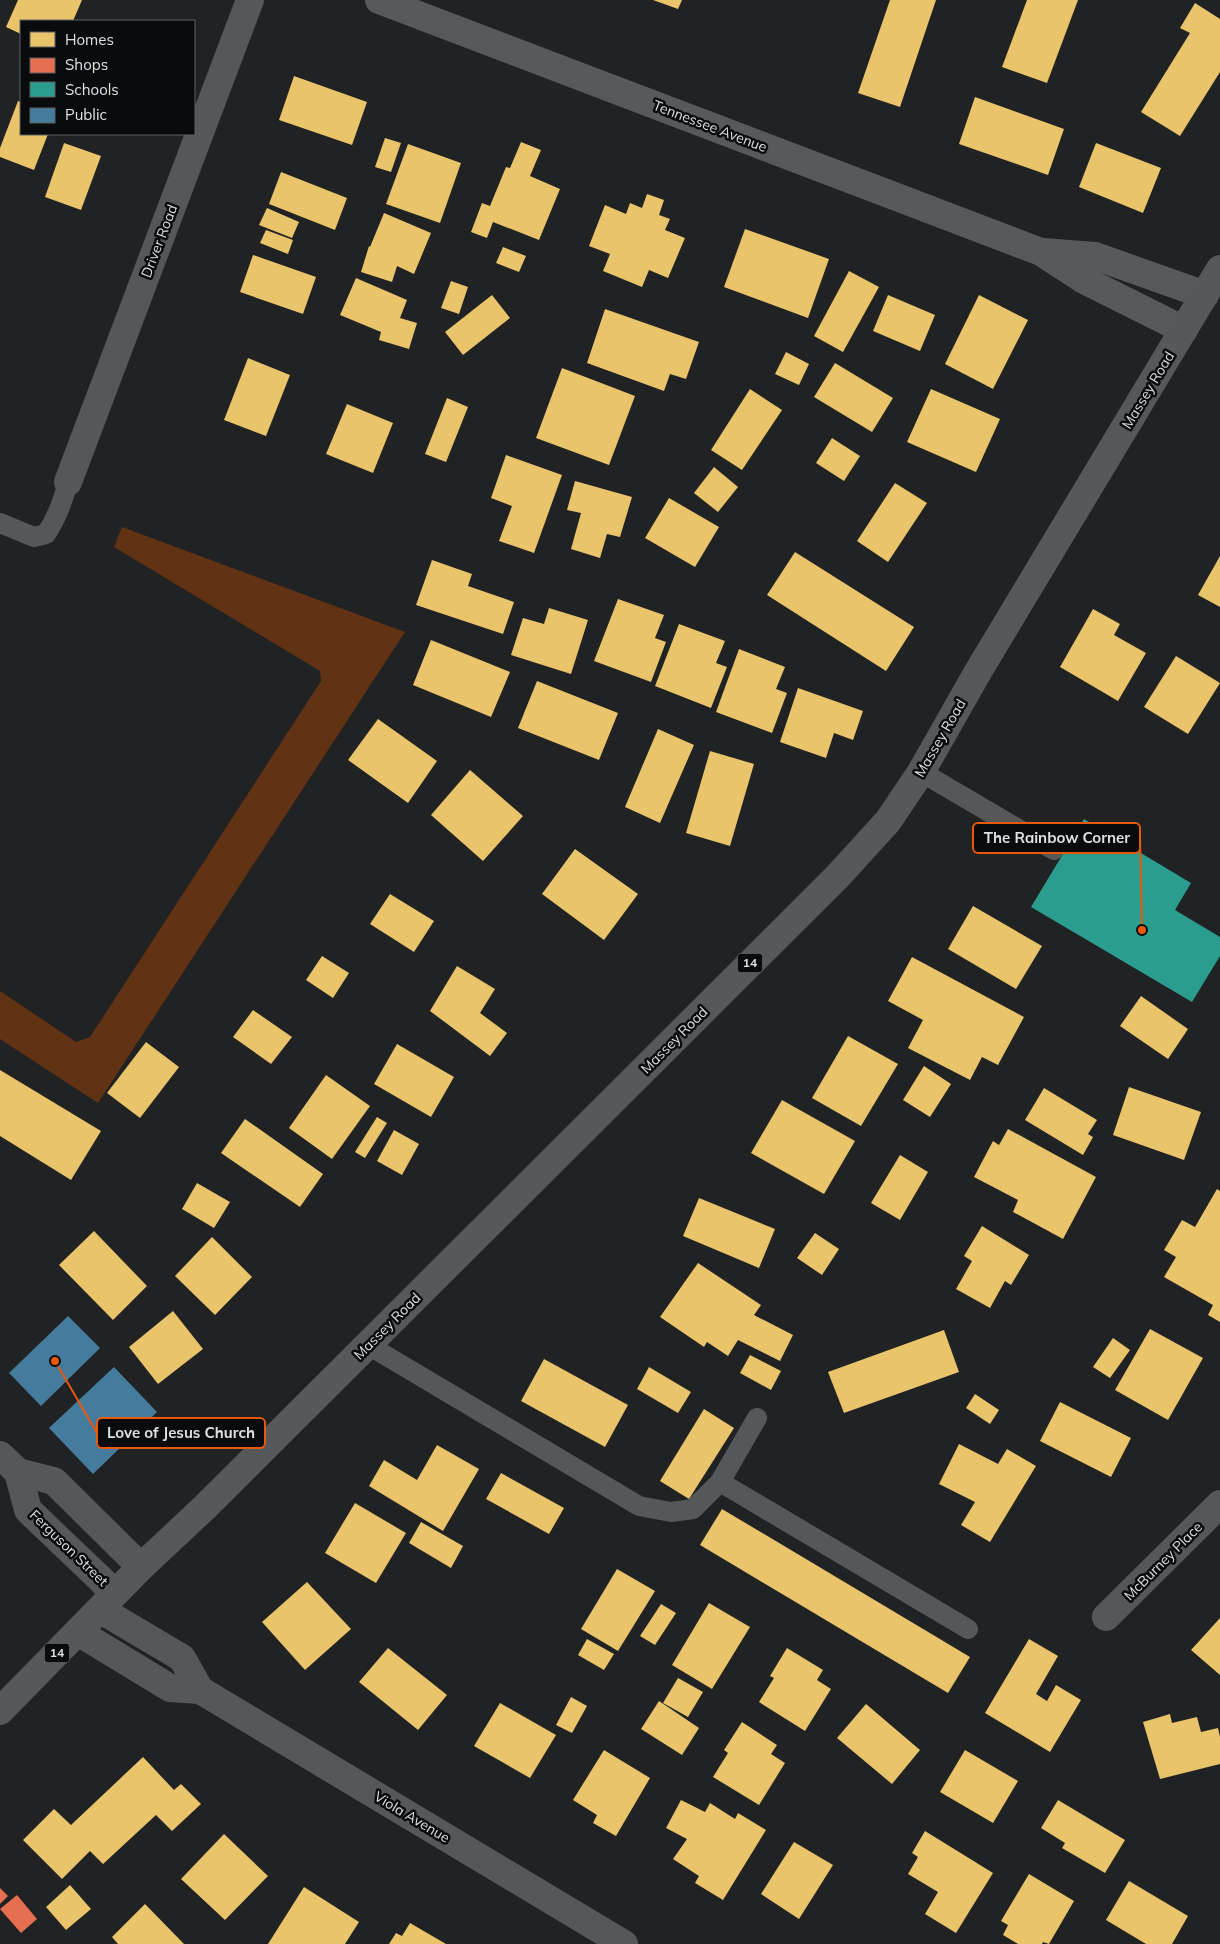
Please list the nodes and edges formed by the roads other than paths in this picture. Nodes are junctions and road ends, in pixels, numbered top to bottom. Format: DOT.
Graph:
graph roads {
  1 [pos="250,0"];
  2 [pos="380,0"];
  3 [pos="1042,252"];
  4 [pos="1220,269"];
  5 [pos="1205,294"];
  6 [pos="1184,330"];
  7 [pos="68,482"];
  8 [pos="0,522"];
  9 [pos="921,772"];
  10 [pos="1054,850"];
  11 [pos="368,1345"];
  12 [pos="757,1418"];
  13 [pos="9,1464"];
  14 [pos="720,1482"];
  15 [pos="1220,1504"];
  16 [pos="141,1567"];
  17 [pos="108,1602"];
  18 [pos="1106,1617"];
  19 [pos="968,1629"];
  20 [pos="78,1632"];
  21 [pos="200,1690"];
  22 [pos="0,1711"];
  23 [pos="624,1944"];
  1 -- 7 [label="street, Driver Road"];
  2 -- 3 [label="street, Tennessee Avenue"];
  3 -- 5 [label="street, Tennessee Avenue"];
  3 -- 6 [label="street, Tennessee Avenue"];
  4 -- 5 [label="main road, Massey Road / 14"];
  5 -- 6 [label="main road, Massey Road / 14"];
  6 -- 9 [label="main road, Massey Road / 14"];
  7 -- 8 [label="lane"];
  9 -- 10 [label="lane"];
  9 -- 11 [label="main road, Massey Road / 14"];
  11 -- 14 [label="lane"];
  11 -- 16 [label="main road, Massey Road / 14"];
  12 -- 14 [label="lane"];
  13 -- 16 [label="street, Ferguson Street"];
  13 -- 17 [label="street, Ferguson Street"];
  14 -- 19 [label="lane"];
  15 -- 18 [label="street, McBurney Place"];
  16 -- 17 [label="main road, Massey Road / 14"];
  17 -- 20 [label="main road, Massey Road / 14"];
  17 -- 21 [label="street, Viola Avenue"];
  20 -- 21 [label="street, Viola Avenue"];
  20 -- 22 [label="main road, Massey Road / 14"];
  21 -- 23 [label="street, Viola Avenue"];
}
